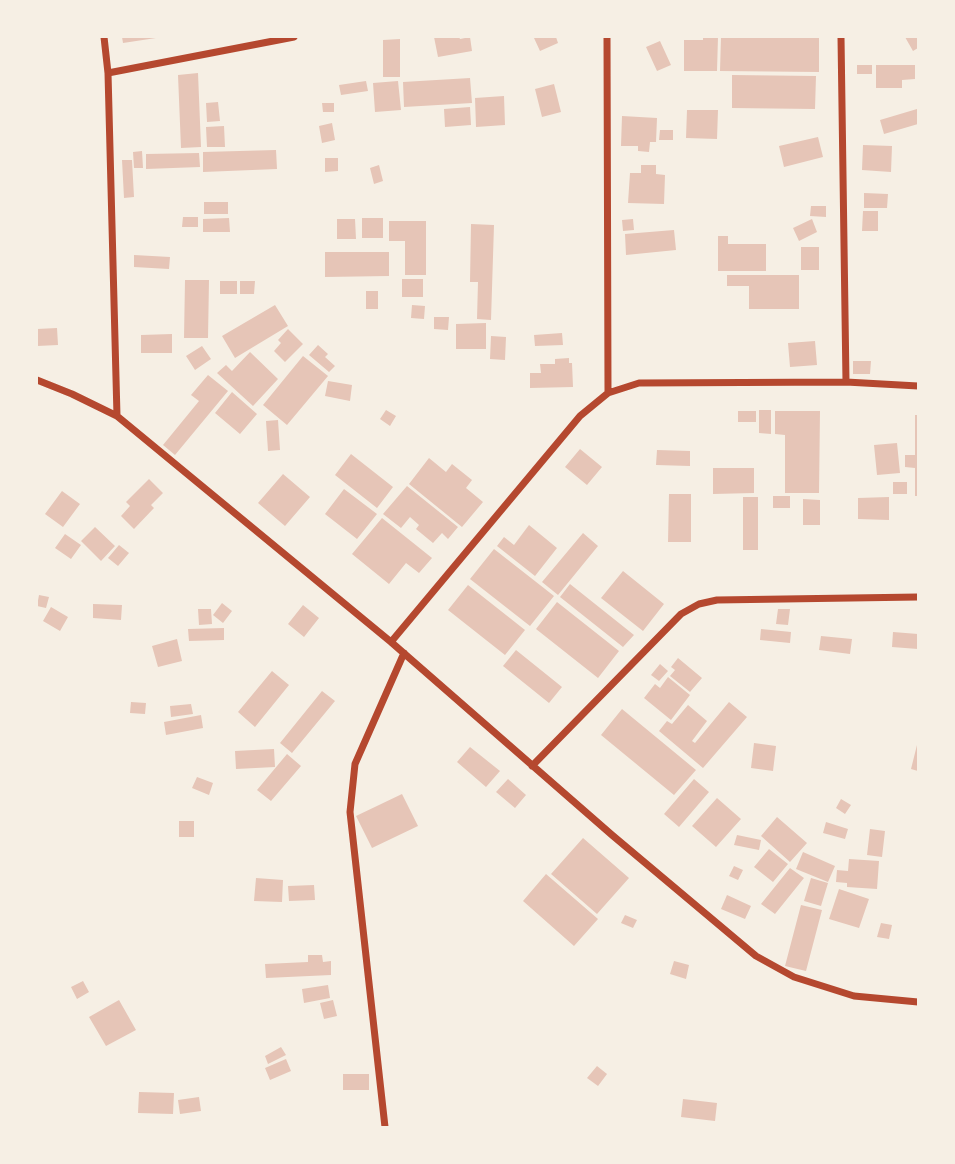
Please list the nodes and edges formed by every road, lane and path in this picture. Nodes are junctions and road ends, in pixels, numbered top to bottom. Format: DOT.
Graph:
graph roads {
  1 [pos="104,37"];
  2 [pos="294,37"];
  3 [pos="607,37"];
  4 [pos="841,37"];
  5 [pos="108,73"];
  6 [pos="37,380"];
  7 [pos="846,382"];
  8 [pos="918,386"];
  9 [pos="608,393"];
  10 [pos="117,416"];
  11 [pos="918,597"];
  12 [pos="391,642"];
  13 [pos="404,653"];
  14 [pos="532,766"];
  15 [pos="918,1002"];
  16 [pos="385,1127"];
  1 -- 5 [label="street"];
  2 -- 5 [label="street"];
  3 -- 9 [label="street"];
  4 -- 7 [label="street"];
  5 -- 10 [label="street"];
  6 -- 10 [label="street"];
  7 -- 8 [label="street"];
  7 -- 9 [label="street"];
  9 -- 12 [label="street"];
  10 -- 12 [label="street"];
  11 -- 14 [label="street"];
  12 -- 13 [label="street"];
  13 -- 14 [label="street"];
  13 -- 16 [label="street"];
  14 -- 15 [label="street"];
}
